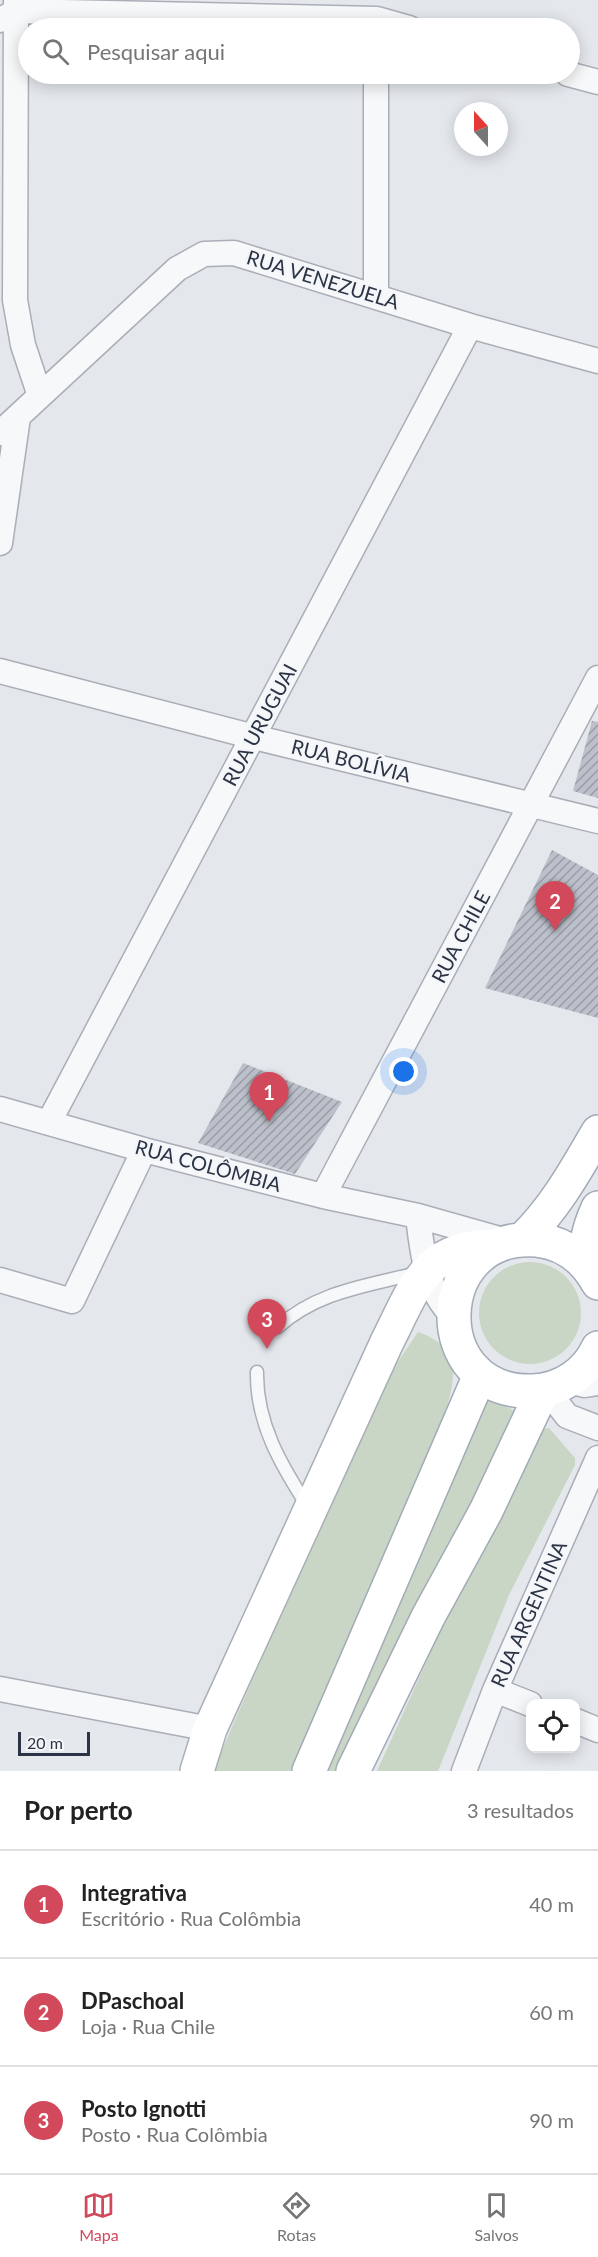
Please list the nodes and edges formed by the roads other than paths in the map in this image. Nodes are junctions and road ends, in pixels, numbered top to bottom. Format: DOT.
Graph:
graph roads {
  1 [pos="11,10"];
  2 [pos="376,16"];
  3 [pos="580,77"];
  4 [pos="598,82"];
  5 [pos="376,84"];
  6 [pos="376,296"];
  7 [pos="470,326"];
  8 [pos="598,361"];
  9 [pos="40,396"];
  10 [pos="9,425"];
  11 [pos="0,543"];
  12 [pos="0,671"];
  13 [pos="598,678"];
  14 [pos="254,736"];
  15 [pos="531,806"];
  16 [pos="598,821"];
  17 [pos="0,1109"];
  18 [pos="49,1122"];
  19 [pos="598,1132"];
  20 [pos="144,1150"];
  21 [pos="323,1196"];
  22 [pos="598,1208"];
  23 [pos="418,1216"];
  24 [pos="510,1242"];
  25 [pos="426,1270"];
  26 [pos="594,1273"];
  27 [pos="0,1280"];
  28 [pos="453,1317"];
  29 [pos="278,1327"];
  30 [pos="598,1348"];
  31 [pos="256,1372"];
  32 [pos="480,1375"];
  33 [pos="564,1386"];
  34 [pos="598,1428"];
  35 [pos="598,1458"];
  36 [pos="310,1510"];
  37 [pos="0,1689"];
  38 [pos="495,1690"];
  39 [pos="526,1702"];
  40 [pos="580,1723"];
  41 [pos="210,1730"];
  42 [pos="598,1730"];
  43 [pos="197,1771"];
  44 [pos="309,1771"];
  45 [pos="353,1771"];
  46 [pos="464,1771"];
  1 -- 2 [label="street"];
  1 -- 9 [label="street"];
  3 -- 4 [label="street"];
  5 -- 6 [label="street"];
  6 -- 7 [label="street, RUA VENEZUELA"];
  6 -- 9 [label="street, RUA VENEZUELA"];
  7 -- 8 [label="street, RUA VENEZUELA"];
  7 -- 14 [label="street, RUA URUGUAI"];
  9 -- 10 [label="street, RUA VENEZUELA"];
  10 -- 11 [label="street"];
  12 -- 14 [label="street, RUA BOLÍVIA"];
  13 -- 15 [label="street, RUA CHILE"];
  14 -- 15 [label="street, RUA BOLÍVIA"];
  14 -- 18 [label="street, RUA URUGUAI"];
  15 -- 16 [label="street, RUA BOLÍVIA"];
  15 -- 21 [label="street, RUA CHILE"];
  17 -- 18 [label="street, RUA COLÔMBIA"];
  18 -- 20 [label="street, RUA COLÔMBIA"];
  19 -- 24 [label="main road"];
  20 -- 21 [label="street, RUA COLÔMBIA"];
  20 -- 27 [label="street"];
  21 -- 23 [label="street, RUA COLÔMBIA"];
  22 -- 26 [label="main road"];
  23 -- 24 [label="street, RUA COLÔMBIA"];
  23 -- 25 [label="street"];
  24 -- 25 [label="main road"];
  24 -- 26 [label="main road"];
  24 -- 28 [label="main road"];
  25 -- 28 [label="street"];
  25 -- 29 [label="lane"];
  25 -- 36 [label="main road"];
  28 -- 32 [label="main road"];
  30 -- 33 [label="main road"];
  31 -- 36 [label="lane"];
  32 -- 33 [label="main road"];
  32 -- 44 [label="main road"];
  33 -- 34 [label="street"];
  33 -- 45 [label="main road"];
  35 -- 38 [label="street, RUA ARGENTINA"];
  36 -- 41 [label="main road"];
  37 -- 41 [label="street"];
  38 -- 39 [label="street"];
  38 -- 46 [label="street, RUA ARGENTINA"];
  40 -- 42 [label="street"];
  41 -- 43 [label="main road"];
}
